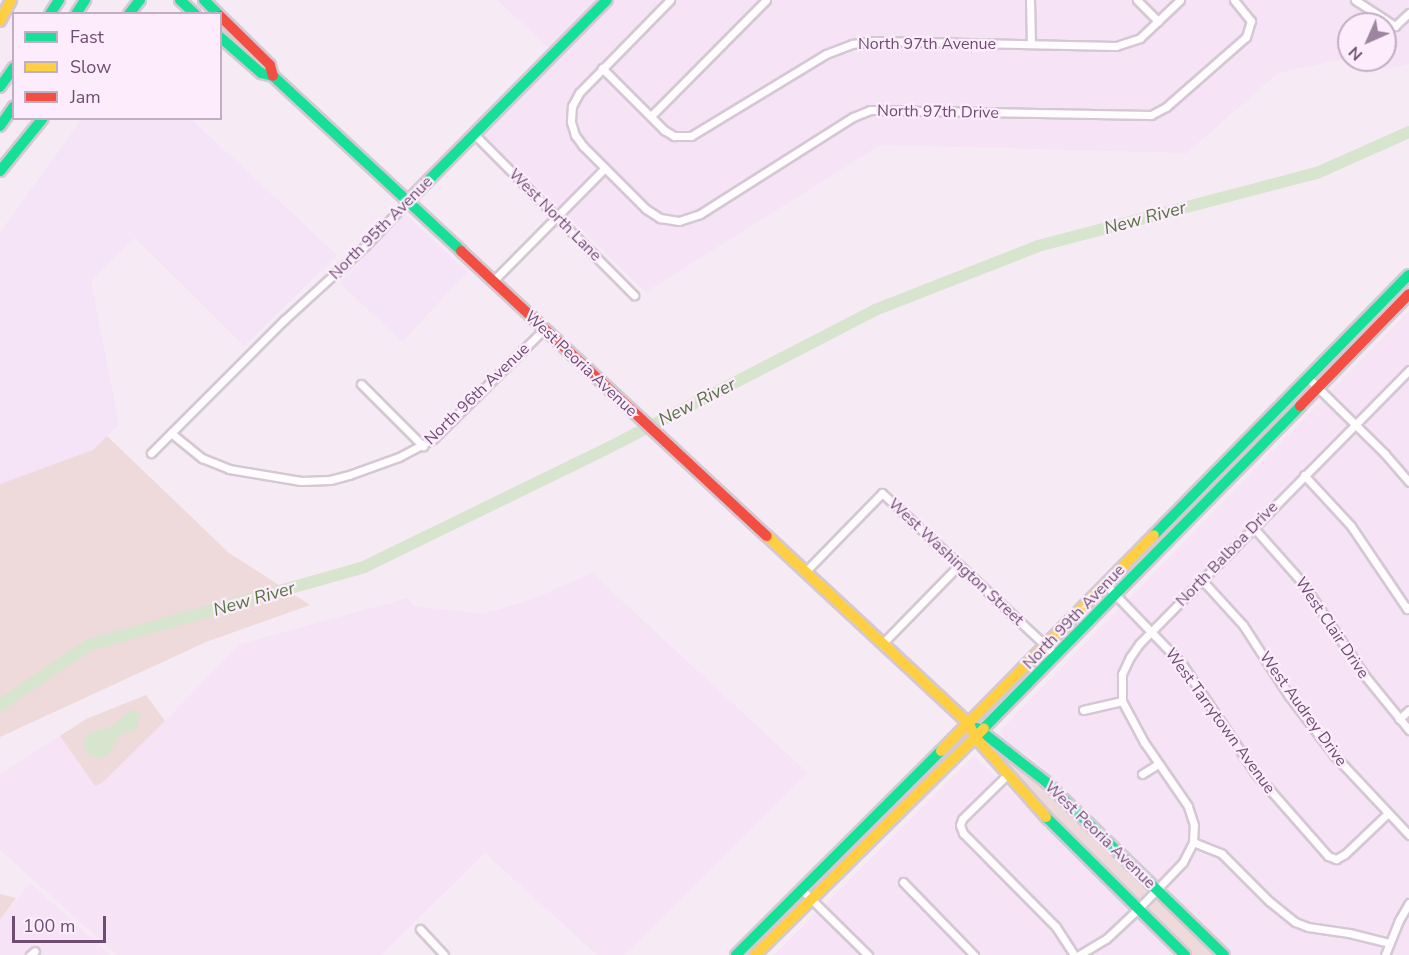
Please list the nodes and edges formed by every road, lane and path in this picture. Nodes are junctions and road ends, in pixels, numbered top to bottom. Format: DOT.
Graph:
graph roads {
  1 [pos="11,0"];
  2 [pos="140,0"];
  3 [pos="180,0"];
  4 [pos="204,0"];
  5 [pos="607,0"];
  6 [pos="670,0"];
  7 [pos="766,0"];
  8 [pos="1030,0"];
  9 [pos="1137,0"];
  10 [pos="1180,0"];
  11 [pos="1234,0"];
  12 [pos="1355,0"];
  13 [pos="131,12"];
  14 [pos="193,12"];
  15 [pos="216,12"];
  16 [pos="1409,13"];
  17 [pos="222,18"];
  18 [pos="0,21"];
  19 [pos="1158,21"];
  20 [pos="222,39"];
  21 [pos="1031,44"];
  22 [pos="602,68"];
  23 [pos="12,71"];
  24 [pos="273,76"];
  25 [pos="0,87"];
  26 [pos="12,109"];
  27 [pos="651,116"];
  28 [pos="41,120"];
  29 [pos="0,126"];
  30 [pos="475,135"];
  31 [pos="605,168"];
  32 [pos="0,171"];
  33 [pos="408,202"];
  34 [pos="557,217"];
  35 [pos="1409,275"];
  36 [pos="493,281"];
  37 [pos="1409,294"];
  38 [pos="634,295"];
  39 [pos="544,329"];
  40 [pos="1409,370"];
  41 [pos="1308,378"];
  42 [pos="361,384"];
  43 [pos="1318,387"];
  44 [pos="1355,423"];
  45 [pos="171,433"];
  46 [pos="423,446"];
  47 [pos="151,453"];
  48 [pos="1222,466"];
  49 [pos="1232,475"];
  50 [pos="1304,475"];
  51 [pos="1409,482"];
  52 [pos="1253,527"];
  53 [pos="960,565"];
  54 [pos="805,572"];
  55 [pos="1202,579"];
  56 [pos="1106,585"];
  57 [pos="1115,595"];
  58 [pos="1409,607"];
  59 [pos="1152,631"];
  60 [pos="882,644"];
  61 [pos="1046,646"];
  62 [pos="1056,655"];
  63 [pos="1122,701"];
  64 [pos="1083,710"];
  65 [pos="1409,710"];
  66 [pos="1399,719"];
  67 [pos="969,724"];
  68 [pos="1409,730"];
  69 [pos="979,733"];
  70 [pos="1158,764"];
  71 [pos="1008,774"];
  72 [pos="1142,774"];
  73 [pos="1387,814"];
  74 [pos="870,822"];
  75 [pos="879,832"];
  76 [pos="1409,835"];
  77 [pos="1193,842"];
  78 [pos="903,882"];
  79 [pos="802,890"];
  80 [pos="1156,890"];
  81 [pos="812,899"];
  82 [pos="1409,903"];
  83 [pos="1138,909"];
  84 [pos="420,930"];
  85 [pos="1389,944"];
  86 [pos="444,955"];
  87 [pos="736,955"];
  88 [pos="755,955"];
  89 [pos="868,955"];
  90 [pos="974,955"];
  91 [pos="1074,955"];
  92 [pos="1079,955"];
  93 [pos="1185,955"];
  94 [pos="1224,955"];
  95 [pos="1385,955"];
  1 -- 18 [label="main road"];
  2 -- 13 [label="main road"];
  3 -- 14 [label="main road"];
  4 -- 15 [label="main road, West Peoria Avenue"];
  5 -- 30 [label="main road, North 95th Avenue"];
  6 -- 22 [label="street, North 97th Drive"];
  7 -- 27 [label="street"];
  8 -- 21 [label="street"];
  9 -- 19 [label="street"];
  10 -- 19 [label="street, North 97th Avenue"];
  11 -- 31 [label="street, North 97th Drive"];
  12 -- 16 [label="street"];
  17 -- 24 [label="main road, West Peoria Avenue"];
  19 -- 21 [label="street, North 97th Avenue"];
  20 -- 24 [label="main road, West Peoria Avenue"];
  21 -- 27 [label="street, North 97th Avenue"];
  22 -- 27 [label="street, North 97th Avenue"];
  22 -- 31 [label="street, North 97th Drive"];
  23 -- 25 [label="main road"];
  24 -- 33 [label="main road, West Peoria Avenue"];
  26 -- 29 [label="main road"];
  28 -- 32 [label="main road"];
  30 -- 33 [label="main road, North 95th Avenue"];
  30 -- 34 [label="street, West North Lane"];
  31 -- 34 [label="street"];
  33 -- 36 [label="main road, West Peoria Avenue"];
  33 -- 45 [label="street, North 95th Avenue"];
  34 -- 36 [label="street"];
  34 -- 38 [label="street, West North Lane"];
  35 -- 41 [label="main road, North 99th Avenue"];
  36 -- 39 [label="main road, West Peoria Avenue"];
  37 -- 43 [label="main road, North 99th Avenue"];
  39 -- 46 [label="street, North 96th Avenue"];
  39 -- 54 [label="main road, West Peoria Avenue"];
  40 -- 44 [label="street, North Balboa Drive"];
  41 -- 43 [label="street"];
  41 -- 48 [label="main road, North 99th Avenue"];
  42 -- 46 [label="street"];
  43 -- 44 [label="street"];
  43 -- 49 [label="main road, North 99th Avenue"];
  44 -- 50 [label="street, North Balboa Drive"];
  44 -- 51 [label="street"];
  45 -- 46 [label="street, North 96th Avenue"];
  45 -- 47 [label="street, North 95th Avenue"];
  48 -- 49 [label="main road"];
  48 -- 56 [label="main road, North 99th Avenue"];
  49 -- 57 [label="main road, North 99th Avenue"];
  50 -- 52 [label="street, North Balboa Drive"];
  50 -- 58 [label="street"];
  52 -- 55 [label="street, North Balboa Drive"];
  52 -- 66 [label="street, West Clair Drive"];
  53 -- 54 [label="street, West Washington Street"];
  53 -- 60 [label="street"];
  53 -- 61 [label="street, West Washington Street"];
  54 -- 60 [label="main road, West Peoria Avenue"];
  55 -- 59 [label="street, North Balboa Drive"];
  55 -- 73 [label="street, West Audrey Drive"];
  56 -- 57 [label="street, West Tarrytown Avenue"];
  56 -- 61 [label="main road, North 99th Avenue"];
  57 -- 59 [label="street, West Tarrytown Avenue"];
  57 -- 62 [label="main road, North 99th Avenue"];
  59 -- 63 [label="street, North Balboa Drive"];
  59 -- 73 [label="street, West Tarrytown Avenue"];
  60 -- 67 [label="main road, West Peoria Avenue"];
  61 -- 62 [label="street, West Washington Street"];
  61 -- 67 [label="main road, North 99th Avenue"];
  62 -- 69 [label="main road, North 99th Avenue"];
  63 -- 64 [label="street"];
  63 -- 70 [label="street"];
  65 -- 66 [label="street"];
  66 -- 68 [label="street, West Clair Drive"];
  67 -- 69 [label="main road, West Peoria Avenue"];
  67 -- 74 [label="main road, North 99th Avenue"];
  69 -- 71 [label="main road, West Peoria Avenue"];
  69 -- 75 [label="main road, North 99th Avenue"];
  69 -- 80 [label="main road, West Peoria Avenue"];
  70 -- 72 [label="street"];
  70 -- 77 [label="street"];
  71 -- 83 [label="main road, West Peoria Avenue"];
  71 -- 91 [label="street"];
  73 -- 76 [label="street, West Audrey Drive"];
  74 -- 75 [label="main road"];
  74 -- 79 [label="main road, North 99th Avenue"];
  75 -- 81 [label="main road, North 99th Avenue"];
  77 -- 80 [label="street"];
  77 -- 85 [label="street"];
  78 -- 90 [label="street"];
  79 -- 81 [label="street"];
  79 -- 87 [label="main road, North 99th Avenue"];
  80 -- 83 [label="street"];
  80 -- 94 [label="main road, West Peoria Avenue"];
  81 -- 88 [label="main road, North 99th Avenue"];
  81 -- 89 [label="street"];
  82 -- 85 [label="street"];
  83 -- 92 [label="street"];
  83 -- 93 [label="main road, West Peoria Avenue"];
  84 -- 86 [label="street"];
  85 -- 95 [label="street"];
}
